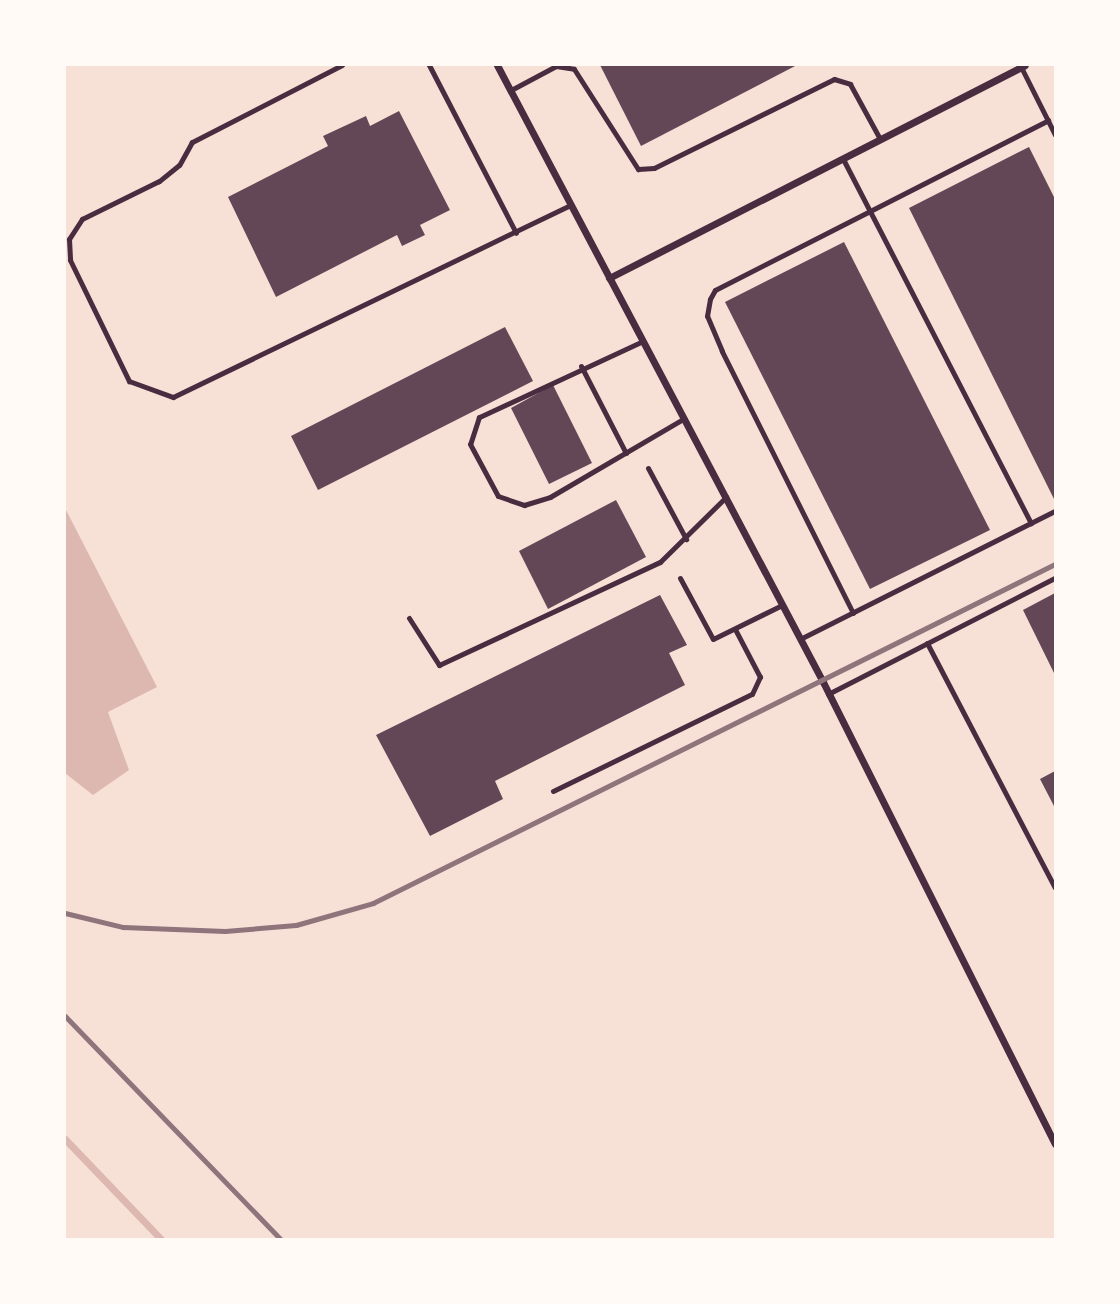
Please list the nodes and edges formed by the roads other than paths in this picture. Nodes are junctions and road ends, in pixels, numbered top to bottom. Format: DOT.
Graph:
graph roads {
  1 [pos="342,65"];
  2 [pos="429,65"];
  3 [pos="498,65"];
  4 [pos="1023,66"];
  5 [pos="511,90"];
  6 [pos="1048,120"];
  7 [pos="1055,135"];
  8 [pos="880,139"];
  9 [pos="843,159"];
  10 [pos="571,205"];
  11 [pos="870,211"];
  12 [pos="516,233"];
  13 [pos="609,278"];
  14 [pos="642,341"];
  15 [pos="581,366"];
  16 [pos="683,419"];
  17 [pos="626,453"];
  18 [pos="648,468"];
  19 [pos="726,497"];
  20 [pos="1055,511"];
  21 [pos="1031,523"];
  22 [pos="685,539"];
  23 [pos="680,578"];
  24 [pos="1055,578"];
  25 [pos="782,605"];
  26 [pos="853,612"];
  27 [pos="409,618"];
  28 [pos="736,631"];
  29 [pos="800,639"];
  30 [pos="927,643"];
  31 [pos="828,694"];
  32 [pos="553,791"];
  33 [pos="1055,888"];
  34 [pos="1055,1144"];
  1 -- 12 [label="lane"];
  2 -- 12 [label="lane"];
  3 -- 5 [label="street"];
  4 -- 6 [label="lane"];
  4 -- 8 [label="street"];
  5 -- 8 [label="lane"];
  5 -- 10 [label="street"];
  6 -- 7 [label="lane"];
  6 -- 11 [label="lane"];
  8 -- 9 [label="street"];
  9 -- 11 [label="lane"];
  9 -- 13 [label="street"];
  10 -- 12 [label="lane"];
  10 -- 13 [label="street"];
  11 -- 21 [label="lane"];
  11 -- 26 [label="lane"];
  13 -- 14 [label="street"];
  14 -- 15 [label="lane"];
  14 -- 16 [label="street"];
  15 -- 17 [label="lane"];
  15 -- 17 [label="lane"];
  16 -- 17 [label="lane"];
  16 -- 19 [label="street"];
  18 -- 22 [label="lane"];
  19 -- 22 [label="lane"];
  19 -- 25 [label="street"];
  20 -- 21 [label="lane"];
  21 -- 26 [label="lane"];
  22 -- 27 [label="lane"];
  23 -- 28 [label="lane"];
  24 -- 30 [label="lane"];
  25 -- 28 [label="lane"];
  25 -- 29 [label="street"];
  26 -- 29 [label="lane"];
  28 -- 32 [label="lane"];
  29 -- 31 [label="street"];
  30 -- 31 [label="lane"];
  30 -- 33 [label="lane"];
  31 -- 34 [label="street"];
}
